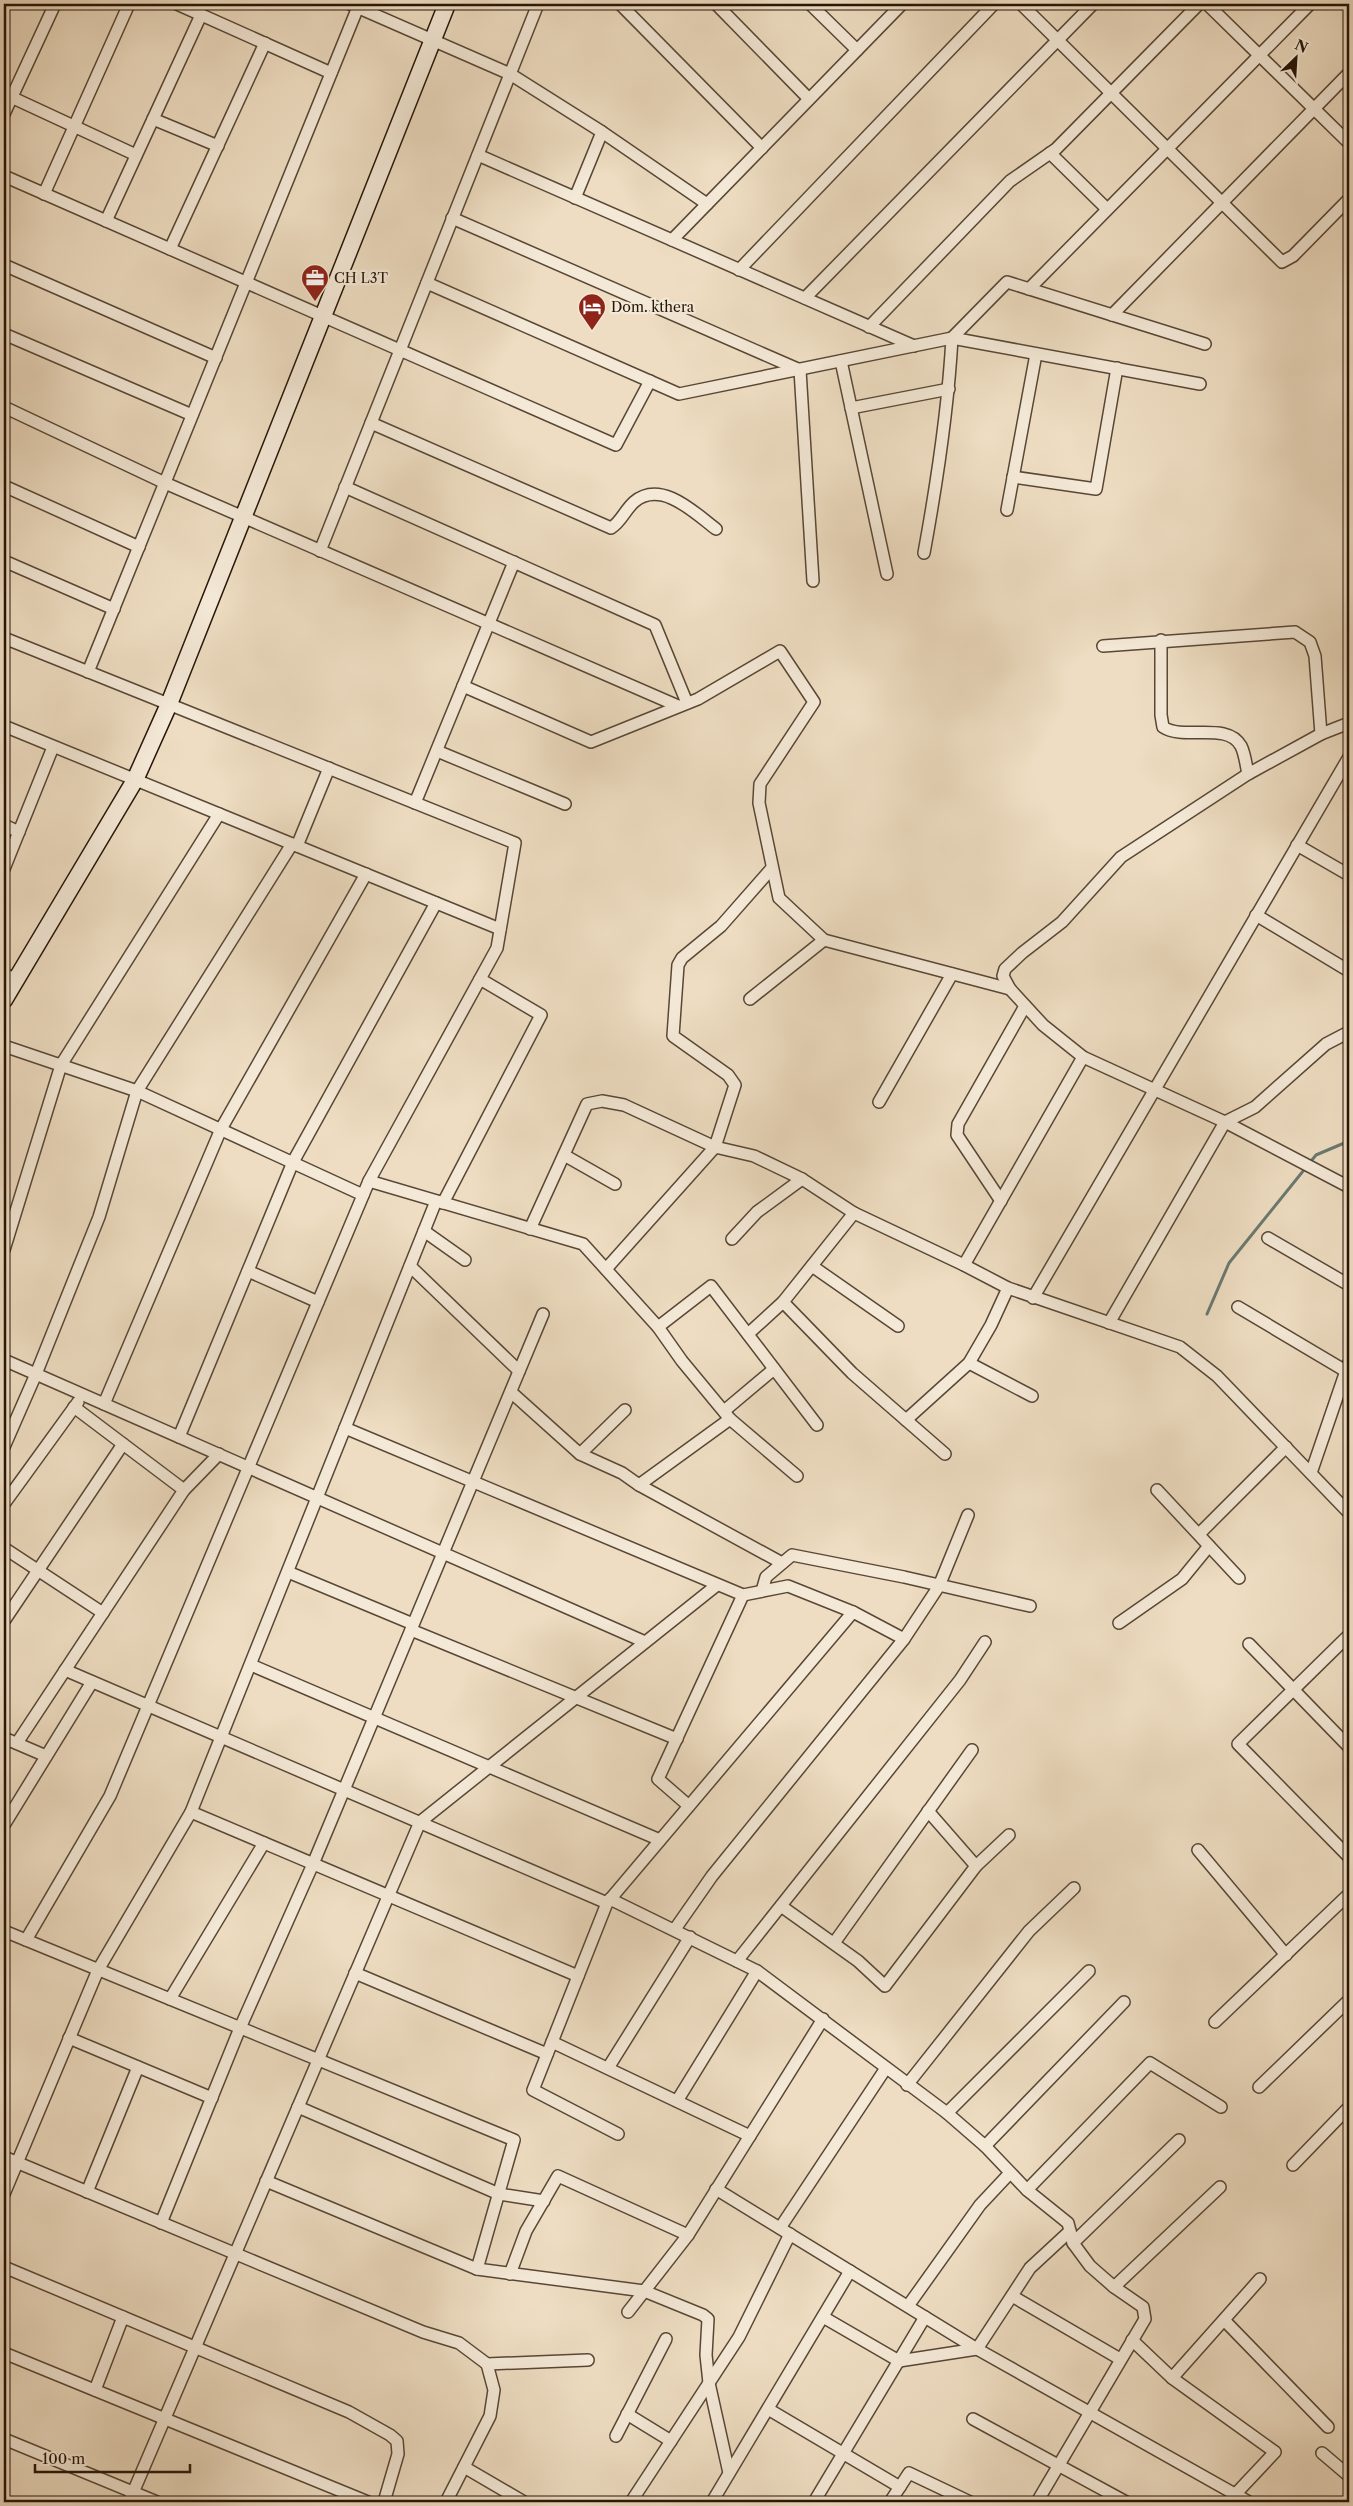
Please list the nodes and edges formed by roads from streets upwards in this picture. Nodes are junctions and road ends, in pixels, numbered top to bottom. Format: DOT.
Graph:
graph roads {
  1 [pos="55,4"];
  2 [pos="129,4"];
  3 [pos="177,4"];
  4 [pos="447,4"];
  5 [pos="538,4"];
  6 [pos="620,4"];
  7 [pos="716,4"];
  8 [pos="902,4"];
  9 [pos="994,4"];
  10 [pos="1021,4"];
  11 [pos="1093,4"];
  12 [pos="1200,4"];
  13 [pos="1207,4"];
  14 [pos="1310,4"];
  15 [pos="354,5"];
  16 [pos="818,6"];
  17 [pos="201,15"];
  18 [pos="432,40"];
  19 [pos="1058,40"];
  20 [pos="265,43"];
  21 [pos="857,50"];
  22 [pos="1259,54"];
  23 [pos="331,73"];
  24 [pos="1349,73"];
  25 [pos="510,74"];
  26 [pos="1111,93"];
  27 [pos="11,97"];
  28 [pos="809,99"];
  29 [pos="1315,109"];
  30 [pos="4,114"];
  31 [pos="153,118"];
  32 [pos="74,126"];
  33 [pos="602,132"];
  34 [pos="1349,143"];
  35 [pos="218,146"];
  36 [pos="762,148"];
  37 [pos="1167,148"];
  38 [pos="1050,154"];
  39 [pos="136,155"];
  40 [pos="478,156"];
  41 [pos="4,176"];
  42 [pos="44,194"];
  43 [pos="576,198"];
  44 [pos="1349,199"];
  45 [pos="1222,203"];
  46 [pos="707,204"];
  47 [pos="1107,209"];
  48 [pos="452,218"];
  49 [pos="106,221"];
  50 [pos="672,240"];
  51 [pos="170,249"];
  52 [pos="4,265"];
  53 [pos="739,270"];
  54 [pos="246,283"];
  55 [pos="427,283"];
  56 [pos="1029,289"];
  57 [pos="804,298"];
  58 [pos="1112,315"];
  59 [pos="323,316"];
  60 [pos="869,326"];
  61 [pos="4,334"];
  62 [pos="952,338"];
  63 [pos="1205,344"];
  64 [pos="914,346"];
  65 [pos="400,350"];
  66 [pos="1036,354"];
  67 [pos="216,358"];
  68 [pos="841,361"];
  69 [pos="1117,368"];
  70 [pos="800,370"];
  71 [pos="650,381"];
  72 [pos="1200,384"];
  73 [pos="949,389"];
  74 [pos="4,407"];
  75 [pos="852,408"];
  76 [pos="192,415"];
  77 [pos="371,423"];
  78 [pos="1013,477"];
  79 [pos="165,483"];
  80 [pos="4,486"];
  81 [pos="345,487"];
  82 [pos="1007,510"];
  83 [pos="244,518"];
  84 [pos="716,529"];
  85 [pos="139,547"];
  86 [pos="320,551"];
  87 [pos="924,553"];
  88 [pos="4,561"];
  89 [pos="514,562"];
  90 [pos="886,574"];
  91 [pos="813,581"];
  92 [pos="114,609"];
  93 [pos="488,624"];
  94 [pos="4,638"];
  95 [pos="1161,640"];
  96 [pos="1103,646"];
  97 [pos="88,672"];
  98 [pos="463,686"];
  99 [pos="169,704"];
  100 [pos="683,705"];
  101 [pos="1349,724"];
  102 [pos="4,726"];
  103 [pos="1321,734"];
  104 [pos="53,747"];
  105 [pos="436,751"];
  106 [pos="1349,757"];
  107 [pos="329,768"];
  108 [pos="1248,774"];
  109 [pos="135,780"];
  110 [pos="415,803"];
  111 [pos="565,804"];
  112 [pos="219,814"];
  113 [pos="4,825"];
  114 [pos="19,832"];
  115 [pos="295,845"];
  116 [pos="1297,845"];
  117 [pos="772,868"];
  118 [pos="4,869"];
  119 [pos="366,874"];
  120 [pos="1349,875"];
  121 [pos="436,903"];
  122 [pos="1256,915"];
  123 [pos="500,929"];
  124 [pos="824,940"];
  125 [pos="1349,971"];
  126 [pos="952,974"];
  127 [pos="10,977"];
  128 [pos="480,979"];
  129 [pos="1010,989"];
  130 [pos="750,999"];
  131 [pos="4,1000"];
  132 [pos="1025,1006"];
  133 [pos="1349,1032"];
  134 [pos="4,1046"];
  135 [pos="1083,1058"];
  136 [pos="60,1065"];
  137 [pos="1153,1089"];
  138 [pos="137,1090"];
  139 [pos="879,1102"];
  140 [pos="1225,1122"];
  141 [pos="221,1130"];
  142 [pos="715,1147"];
  143 [pos="564,1155"];
  144 [pos="293,1162"];
  145 [pos="802,1179"];
  146 [pos="369,1181"];
  147 [pos="615,1184"];
  148 [pos="1349,1187"];
  149 [pos="363,1195"];
  150 [pos="1001,1201"];
  151 [pos="439,1202"];
  152 [pos="854,1213"];
  153 [pos="530,1228"];
  154 [pos="424,1231"];
  155 [pos="1268,1238"];
  156 [pos="732,1239"];
  157 [pos="4,1250"];
  158 [pos="465,1260"];
  159 [pos="964,1264"];
  160 [pos="410,1266"];
  161 [pos="812,1266"];
  162 [pos="606,1269"];
  163 [pos="248,1271"];
  164 [pos="1349,1285"];
  165 [pos="1008,1288"];
  166 [pos="1033,1298"];
  167 [pos="318,1302"];
  168 [pos="782,1302"];
  169 [pos="1238,1307"];
  170 [pos="543,1314"];
  171 [pos="1109,1323"];
  172 [pos="898,1326"];
  173 [pos="658,1327"];
  174 [pos="748,1334"];
  175 [pos="4,1360"];
  176 [pos="968,1363"];
  177 [pos="774,1369"];
  178 [pos="1348,1369"];
  179 [pos="519,1371"];
  180 [pos="36,1374"];
  181 [pos="511,1392"];
  182 [pos="83,1395"];
  183 [pos="1032,1396"];
  184 [pos="104,1404"];
  185 [pos="74,1407"];
  186 [pos="625,1410"];
  187 [pos="727,1415"];
  188 [pos="906,1420"];
  189 [pos="817,1425"];
  190 [pos="345,1428"];
  191 [pos="178,1437"];
  192 [pos="123,1444"];
  193 [pos="4,1447"];
  194 [pos="1286,1447"];
  195 [pos="218,1454"];
  196 [pos="580,1454"];
  197 [pos="945,1454"];
  198 [pos="249,1468"];
  199 [pos="1311,1474"];
  200 [pos="797,1476"];
  201 [pos="473,1482"];
  202 [pos="639,1485"];
  203 [pos="8,1487"];
  204 [pos="184,1490"];
  205 [pos="1157,1490"];
  206 [pos="317,1498"];
  207 [pos="4,1504"];
  208 [pos="1349,1513"];
  209 [pos="968,1515"];
  210 [pos="1199,1534"];
  211 [pos="1209,1546"];
  212 [pos="4,1548"];
  213 [pos="443,1553"];
  214 [pos="782,1563"];
  215 [pos="38,1570"];
  216 [pos="288,1572"];
  217 [pos="1239,1578"];
  218 [pos="717,1584"];
  219 [pos="939,1586"];
  220 [pos="762,1591"];
  221 [pos="743,1595"];
  222 [pos="1030,1606"];
  223 [pos="853,1612"];
  224 [pos="103,1613"];
  225 [pos="4,1621"];
  226 [pos="1119,1623"];
  227 [pos="412,1627"];
  228 [pos="1349,1635"];
  229 [pos="904,1639"];
  230 [pos="645,1642"];
  231 [pos="985,1642"];
  232 [pos="1248,1644"];
  233 [pos="250,1665"];
  234 [pos="65,1670"];
  235 [pos="92,1682"];
  236 [pos="1294,1690"];
  237 [pos="576,1697"];
  238 [pos="148,1706"];
  239 [pos="374,1718"];
  240 [pos="221,1737"];
  241 [pos="4,1738"];
  242 [pos="677,1739"];
  243 [pos="17,1744"];
  244 [pos="1349,1747"];
  245 [pos="972,1750"];
  246 [pos="46,1756"];
  247 [pos="489,1767"];
  248 [pos="344,1790"];
  249 [pos="689,1806"];
  250 [pos="928,1811"];
  251 [pos="191,1812"];
  252 [pos="420,1822"];
  253 [pos="4,1824"];
  254 [pos="1009,1835"];
  255 [pos="660,1840"];
  256 [pos="264,1843"];
  257 [pos="1198,1850"];
  258 [pos="1348,1854"];
  259 [pos="313,1864"];
  260 [pos="976,1866"];
  261 [pos="1074,1888"];
  262 [pos="1349,1894"];
  263 [pos="388,1896"];
  264 [pos="609,1901"];
  265 [pos="782,1906"];
  266 [pos="675,1929"];
  267 [pos="4,1931"];
  268 [pos="690,1937"];
  269 [pos="26,1940"];
  270 [pos="834,1943"];
  271 [pos="1286,1955"];
  272 [pos="737,1961"];
  273 [pos="98,1970"];
  274 [pos="757,1971"];
  275 [pos="1089,1971"];
  276 [pos="355,1973"];
  277 [pos="578,1976"];
  278 [pos="170,1999"];
  279 [pos="1349,2000"];
  280 [pos="1124,2002"];
  281 [pos="823,2019"];
  282 [pos="1216,2022"];
  283 [pos="240,2028"];
  284 [pos="69,2038"];
  285 [pos="552,2042"];
  286 [pos="547,2054"];
  287 [pos="318,2060"];
  288 [pos="138,2067"];
  289 [pos="608,2068"];
  290 [pos="886,2068"];
  291 [pos="907,2085"];
  292 [pos="1259,2087"];
  293 [pos="212,2098"];
  294 [pos="677,2101"];
  295 [pos="298,2107"];
  296 [pos="1349,2107"];
  297 [pos="1221,2108"];
  298 [pos="947,2113"];
  299 [pos="618,2134"];
  300 [pos="750,2136"];
  301 [pos="1179,2140"];
  302 [pos="986,2146"];
  303 [pos="4,2157"];
  304 [pos="17,2163"];
  305 [pos="1293,2165"];
  306 [pos="1010,2173"];
  307 [pos="266,2181"];
  308 [pos="1220,2187"];
  309 [pos="716,2189"];
  310 [pos="1027,2190"];
  311 [pos="87,2192"];
  312 [pos="4,2194"];
  313 [pos="499,2194"];
  314 [pos="544,2201"];
  315 [pos="161,2223"];
  316 [pos="780,2228"];
  317 [pos="1070,2231"];
  318 [pos="790,2234"];
  319 [pos="688,2235"];
  320 [pos="1073,2243"];
  321 [pos="235,2254"];
  322 [pos="4,2267"];
  323 [pos="477,2269"];
  324 [pos="850,2271"];
  325 [pos="510,2274"];
  326 [pos="1260,2279"];
  327 [pos="1114,2287"];
  328 [pos="644,2291"];
  329 [pos="1012,2296"];
  330 [pos="908,2306"];
  331 [pos="628,2312"];
  332 [pos="123,2317"];
  333 [pos="823,2317"];
  334 [pos="925,2317"];
  335 [pos="1224,2320"];
  336 [pos="666,2340"];
  337 [pos="1132,2340"];
  338 [pos="195,2348"];
  339 [pos="977,2349"];
  340 [pos="4,2353"];
  341 [pos="1120,2359"];
  342 [pos="588,2360"];
  343 [pos="899,2361"];
  344 [pos="487,2364"];
  345 [pos="1172,2378"];
  346 [pos="709,2383"];
  347 [pos="95,2390"];
  348 [pos="768,2409"];
  349 [pos="1090,2412"];
  350 [pos="627,2414"];
  351 [pos="164,2419"];
  352 [pos="973,2419"];
  353 [pos="1328,2427"];
  354 [pos="616,2436"];
  355 [pos="4,2439"];
  356 [pos="671,2440"];
  357 [pos="1322,2452"];
  358 [pos="843,2453"];
  359 [pos="1059,2464"];
  360 [pos="464,2467"];
  361 [pos="729,2474"];
  362 [pos="1349,2476"];
  363 [pos="900,2487"];
  364 [pos="131,2497"];
  365 [pos="1232,2498"];
  366 [pos="157,2502"];
  367 [pos="368,2502"];
  368 [pos="384,2502"];
  369 [pos="446,2502"];
  370 [pos="524,2502"];
  371 [pos="631,2502"];
  372 [pos="712,2502"];
  373 [pos="814,2502"];
  374 [pos="890,2502"];
  375 [pos="970,2502"];
  376 [pos="1037,2502"];
  377 [pos="1126,2502"];
  378 [pos="1249,2502"];
  1 -- 27 [label="street"];
  2 -- 32 [label="street"];
  3 -- 17 [label="street"];
  4 -- 18 [label="street"];
  5 -- 25 [label="street"];
  6 -- 36 [label="street"];
  7 -- 28 [label="street"];
  8 -- 21 [label="street"];
  9 -- 53 [label="street"];
  10 -- 19 [label="street"];
  11 -- 19 [label="street"];
  12 -- 26 [label="street"];
  13 -- 22 [label="street"];
  14 -- 22 [label="street"];
  15 -- 18 [label="street"];
  15 -- 23 [label="street"];
  16 -- 21 [label="street"];
  17 -- 20 [label="street"];
  17 -- 31 [label="street"];
  18 -- 25 [label="street"];
  18 -- 59 [label="street"];
  19 -- 26 [label="street"];
  19 -- 57 [label="street"];
  20 -- 23 [label="street"];
  20 -- 35 [label="street"];
  21 -- 28 [label="street"];
  22 -- 29 [label="street"];
  22 -- 37 [label="street"];
  23 -- 54 [label="street"];
  24 -- 29 [label="street"];
  25 -- 33 [label="street"];
  25 -- 40 [label="street"];
  26 -- 37 [label="street"];
  26 -- 38 [label="street"];
  27 -- 30 [label="street"];
  27 -- 32 [label="street"];
  28 -- 36 [label="street"];
  29 -- 34 [label="street"];
  29 -- 45 [label="street"];
  31 -- 35 [label="street"];
  31 -- 39 [label="street"];
  32 -- 39 [label="street"];
  32 -- 42 [label="street"];
  33 -- 43 [label="street"];
  33 -- 46 [label="street"];
  35 -- 51 [label="street"];
  36 -- 46 [label="street"];
  37 -- 45 [label="street"];
  37 -- 47 [label="street"];
  38 -- 47 [label="street"];
  38 -- 60 [label="street"];
  39 -- 49 [label="street"];
  40 -- 43 [label="street"];
  40 -- 48 [label="street"];
  41 -- 42 [label="street"];
  42 -- 49 [label="street"];
  43 -- 50 [label="street"];
  44 -- 45 [label="street"];
  45 -- 58 [label="street"];
  46 -- 50 [label="street"];
  47 -- 56 [label="street"];
  48 -- 55 [label="street"];
  48 -- 70 [label="street"];
  49 -- 51 [label="street"];
  50 -- 53 [label="street"];
  51 -- 54 [label="street"];
  52 -- 67 [label="street"];
  53 -- 57 [label="street"];
  54 -- 59 [label="street"];
  54 -- 67 [label="street"];
  55 -- 65 [label="street"];
  55 -- 71 [label="street"];
  56 -- 58 [label="street"];
  56 -- 62 [label="street"];
  57 -- 60 [label="street"];
  58 -- 63 [label="street"];
  59 -- 65 [label="street"];
  59 -- 83 [label="street"];
  60 -- 64 [label="street"];
  61 -- 76 [label="street"];
  62 -- 64 [label="street"];
  62 -- 66 [label="street"];
  62 -- 73 [label="street"];
  64 -- 68 [label="street"];
  65 -- 71 [label="street"];
  65 -- 77 [label="street"];
  66 -- 69 [label="street"];
  66 -- 78 [label="street"];
  67 -- 76 [label="street"];
  68 -- 70 [label="street"];
  68 -- 75 [label="street"];
  69 -- 72 [label="street"];
  69 -- 78 [label="street"];
  70 -- 71 [label="street"];
  70 -- 91 [label="street"];
  73 -- 75 [label="street"];
  73 -- 87 [label="street"];
  74 -- 79 [label="street"];
  75 -- 90 [label="street"];
  76 -- 79 [label="street"];
  77 -- 81 [label="street"];
  77 -- 84 [label="street"];
  78 -- 82 [label="street"];
  79 -- 83 [label="street"];
  79 -- 85 [label="street"];
  80 -- 85 [label="street"];
  81 -- 86 [label="street"];
  81 -- 89 [label="street"];
  83 -- 86 [label="street"];
  83 -- 99 [label="street"];
  85 -- 92 [label="street"];
  86 -- 93 [label="street"];
  88 -- 92 [label="street"];
  89 -- 93 [label="street"];
  89 -- 100 [label="street"];
  92 -- 97 [label="street"];
  93 -- 98 [label="street"];
  93 -- 100 [label="street"];
  94 -- 97 [label="street"];
  95 -- 96 [label="street"];
  95 -- 103 [label="street"];
  95 -- 108 [label="street"];
  97 -- 99 [label="street"];
  98 -- 100 [label="street"];
  98 -- 105 [label="street"];
  99 -- 107 [label="street"];
  99 -- 109 [label="street"];
  100 -- 117 [label="street"];
  101 -- 103 [label="street"];
  102 -- 104 [label="street"];
  103 -- 108 [label="street"];
  104 -- 109 [label="street"];
  104 -- 114 [label="street"];
  105 -- 110 [label="street"];
  105 -- 111 [label="street"];
  106 -- 116 [label="street"];
  107 -- 110 [label="street"];
  107 -- 115 [label="street"];
  108 -- 129 [label="street"];
  109 -- 112 [label="street"];
  109 -- 127 [label="street"];
  110 -- 123 [label="street"];
  112 -- 115 [label="street"];
  112 -- 136 [label="street"];
  113 -- 114 [label="street"];
  114 -- 118 [label="street"];
  115 -- 119 [label="street"];
  115 -- 138 [label="street"];
  116 -- 120 [label="street"];
  116 -- 122 [label="street"];
  117 -- 124 [label="street"];
  117 -- 142 [label="street"];
  119 -- 121 [label="street"];
  119 -- 141 [label="street"];
  121 -- 123 [label="street"];
  121 -- 144 [label="street"];
  122 -- 125 [label="street"];
  122 -- 137 [label="street"];
  123 -- 128 [label="street"];
  124 -- 126 [label="street"];
  124 -- 130 [label="street"];
  126 -- 129 [label="street"];
  126 -- 139 [label="street"];
  127 -- 131 [label="street"];
  128 -- 146 [label="street"];
  128 -- 151 [label="street"];
  129 -- 132 [label="street"];
  132 -- 135 [label="street"];
  132 -- 150 [label="street"];
  133 -- 140 [label="street"];
  134 -- 136 [label="street"];
  135 -- 137 [label="street"];
  135 -- 150 [label="street"];
  136 -- 138 [label="street"];
  136 -- 157 [label="street"];
  137 -- 140 [label="street"];
  137 -- 166 [label="street"];
  138 -- 141 [label="street"];
  138 -- 180 [label="street"];
  140 -- 148 [label="street"];
  140 -- 171 [label="street"];
  141 -- 144 [label="street"];
  141 -- 184 [label="street"];
  142 -- 143 [label="street"];
  142 -- 145 [label="street"];
  142 -- 162 [label="street"];
  143 -- 147 [label="street"];
  143 -- 153 [label="street"];
  144 -- 149 [label="street"];
  144 -- 163 [label="street"];
  145 -- 152 [label="street"];
  145 -- 156 [label="street"];
  146 -- 149 [label="street"];
  146 -- 151 [label="street"];
  149 -- 167 [label="street"];
  150 -- 159 [label="street"];
  151 -- 153 [label="street"];
  151 -- 154 [label="street"];
  152 -- 159 [label="street"];
  152 -- 161 [label="street"];
  153 -- 162 [label="street"];
  154 -- 158 [label="street"];
  154 -- 160 [label="street"];
  155 -- 164 [label="street"];
  159 -- 165 [label="street"];
  160 -- 179 [label="street"];
  160 -- 190 [label="street"];
  161 -- 168 [label="street"];
  161 -- 172 [label="street"];
  162 -- 173 [label="street"];
  163 -- 167 [label="street"];
  163 -- 191 [label="street"];
  165 -- 166 [label="street"];
  165 -- 176 [label="street"];
  166 -- 171 [label="street"];
  167 -- 198 [label="street"];
  168 -- 174 [label="street"];
  168 -- 188 [label="street"];
  169 -- 178 [label="street"];
  170 -- 179 [label="street"];
  171 -- 194 [label="street"];
  173 -- 174 [label="street"];
  173 -- 187 [label="street"];
  174 -- 177 [label="street"];
  175 -- 180 [label="street"];
  176 -- 183 [label="street"];
  176 -- 188 [label="street"];
  177 -- 187 [label="street"];
  177 -- 189 [label="street"];
  178 -- 199 [label="street"];
  179 -- 181 [label="street"];
  180 -- 182 [label="street"];
  180 -- 193 [label="street"];
  181 -- 196 [label="street"];
  181 -- 201 [label="street"];
  182 -- 184 [label="street"];
  182 -- 185 [label="street"];
  184 -- 191 [label="street"];
  185 -- 192 [label="street"];
  185 -- 203 [label="street"];
  186 -- 196 [label="street"];
  187 -- 200 [label="street"];
  187 -- 202 [label="street"];
  188 -- 197 [label="street"];
  190 -- 201 [label="street"];
  190 -- 206 [label="street"];
  191 -- 195 [label="street"];
  192 -- 204 [label="street"];
  192 -- 215 [label="street"];
  194 -- 199 [label="street"];
  194 -- 210 [label="street"];
  195 -- 198 [label="street"];
  195 -- 204 [label="street"];
  196 -- 202 [label="street"];
  198 -- 206 [label="street"];
  198 -- 238 [label="street"];
  199 -- 208 [label="street"];
  201 -- 213 [label="street"];
  201 -- 218 [label="street"];
  202 -- 214 [label="street"];
  203 -- 207 [label="street"];
  204 -- 224 [label="street"];
  205 -- 210 [label="street"];
  206 -- 213 [label="street"];
  206 -- 216 [label="street"];
  209 -- 219 [label="street"];
  210 -- 211 [label="street"];
  211 -- 217 [label="street"];
  211 -- 226 [label="street"];
  212 -- 215 [label="street"];
  213 -- 227 [label="street"];
  213 -- 230 [label="street"];
  214 -- 219 [label="street"];
  214 -- 220 [label="street"];
  215 -- 224 [label="street"];
  215 -- 225 [label="street"];
  216 -- 227 [label="street"];
  216 -- 233 [label="street"];
  218 -- 221 [label="street"];
  218 -- 230 [label="street"];
  219 -- 222 [label="street"];
  219 -- 229 [label="street"];
  220 -- 221 [label="street"];
  220 -- 223 [label="street"];
  221 -- 242 [label="street"];
  223 -- 229 [label="street"];
  223 -- 249 [label="street"];
  224 -- 234 [label="street"];
  227 -- 237 [label="street"];
  227 -- 239 [label="street"];
  228 -- 236 [label="street"];
  229 -- 266 [label="street"];
  230 -- 237 [label="street"];
  231 -- 265 [label="street"];
  232 -- 236 [label="street"];
  233 -- 239 [label="street"];
  233 -- 240 [label="street"];
  234 -- 235 [label="street"];
  234 -- 243 [label="street"];
  235 -- 238 [label="street"];
  235 -- 246 [label="street"];
  236 -- 244 [label="street"];
  236 -- 258 [label="street"];
  237 -- 242 [label="street"];
  237 -- 247 [label="street"];
  238 -- 240 [label="street"];
  238 -- 269 [label="street"];
  239 -- 247 [label="street"];
  239 -- 248 [label="street"];
  240 -- 248 [label="street"];
  240 -- 251 [label="street"];
  241 -- 243 [label="street"];
  242 -- 249 [label="street"];
  243 -- 246 [label="street"];
  245 -- 250 [label="street"];
  246 -- 253 [label="street"];
  247 -- 252 [label="street"];
  247 -- 255 [label="street"];
  248 -- 252 [label="street"];
  248 -- 259 [label="street"];
  249 -- 255 [label="street"];
  250 -- 260 [label="street"];
  250 -- 270 [label="street"];
  251 -- 256 [label="street"];
  251 -- 273 [label="street"];
  252 -- 263 [label="street"];
  252 -- 264 [label="street"];
  254 -- 260 [label="street"];
  255 -- 264 [label="street"];
  256 -- 259 [label="street"];
  256 -- 278 [label="street"];
  257 -- 271 [label="street"];
  259 -- 263 [label="street"];
  259 -- 283 [label="street"];
  260 -- 270 [label="street"];
  261 -- 291 [label="street"];
  262 -- 271 [label="street"];
  263 -- 276 [label="street"];
  263 -- 277 [label="street"];
  264 -- 266 [label="street"];
  264 -- 277 [label="street"];
  265 -- 270 [label="street"];
  265 -- 272 [label="street"];
  266 -- 268 [label="street"];
  267 -- 269 [label="street"];
  268 -- 272 [label="street"];
  268 -- 289 [label="street"];
  269 -- 273 [label="street"];
  271 -- 282 [label="street"];
  272 -- 274 [label="street"];
  273 -- 278 [label="street"];
  273 -- 284 [label="street"];
  274 -- 281 [label="street"];
  274 -- 294 [label="street"];
  275 -- 298 [label="street"];
  276 -- 286 [label="street"];
  276 -- 287 [label="street"];
  277 -- 285 [label="street"];
  278 -- 283 [label="street"];
  279 -- 292 [label="street"];
  280 -- 302 [label="street"];
  281 -- 290 [label="street"];
  281 -- 300 [label="street"];
  283 -- 287 [label="street"];
  283 -- 293 [label="street"];
  284 -- 288 [label="street"];
  284 -- 304 [label="street"];
  285 -- 286 [label="street"];
  285 -- 289 [label="street"];
  286 -- 299 [label="street"];
  287 -- 295 [label="street"];
  287 -- 313 [label="street"];
  288 -- 293 [label="street"];
  288 -- 311 [label="street"];
  289 -- 294 [label="street"];
  290 -- 291 [label="street"];
  290 -- 316 [label="street"];
  291 -- 298 [label="street"];
  293 -- 315 [label="street"];
  294 -- 300 [label="street"];
  295 -- 307 [label="street"];
  295 -- 313 [label="street"];
  296 -- 305 [label="street"];
  297 -- 310 [label="street"];
  298 -- 302 [label="street"];
  300 -- 309 [label="street"];
  301 -- 320 [label="street"];
  302 -- 306 [label="street"];
  303 -- 304 [label="street"];
  304 -- 311 [label="street"];
  304 -- 312 [label="street"];
  306 -- 310 [label="street"];
  306 -- 330 [label="street"];
  307 -- 321 [label="street"];
  307 -- 323 [label="street"];
  308 -- 327 [label="street"];
  309 -- 316 [label="street"];
  309 -- 319 [label="street"];
  310 -- 317 [label="street"];
  311 -- 315 [label="street"];
  313 -- 314 [label="street"];
  313 -- 323 [label="street"];
  314 -- 319 [label="street"];
  314 -- 325 [label="street"];
  315 -- 321 [label="street"];
  316 -- 318 [label="street"];
  317 -- 320 [label="street"];
  317 -- 329 [label="street"];
  318 -- 324 [label="street"];
  318 -- 346 [label="street"];
  319 -- 328 [label="street"];
  320 -- 327 [label="street"];
  321 -- 338 [label="street"];
  321 -- 344 [label="street"];
  322 -- 332 [label="street"];
  323 -- 325 [label="street"];
  324 -- 330 [label="street"];
  324 -- 333 [label="street"];
  325 -- 328 [label="street"];
  326 -- 335 [label="street"];
  327 -- 337 [label="street"];
  328 -- 331 [label="street"];
  328 -- 346 [label="street"];
  329 -- 339 [label="street"];
  329 -- 341 [label="street"];
  330 -- 334 [label="street"];
  332 -- 338 [label="street"];
  332 -- 347 [label="street"];
  333 -- 343 [label="street"];
  333 -- 348 [label="street"];
  334 -- 339 [label="street"];
  334 -- 343 [label="street"];
  335 -- 345 [label="street"];
  335 -- 353 [label="street"];
  336 -- 350 [label="street"];
  337 -- 341 [label="street"];
  337 -- 345 [label="street"];
  338 -- 351 [label="street"];
  338 -- 368 [label="street"];
  339 -- 343 [label="street"];
  339 -- 349 [label="street"];
  340 -- 347 [label="street"];
  341 -- 349 [label="street"];
  342 -- 344 [label="street"];
  343 -- 358 [label="street"];
  344 -- 360 [label="street"];
  345 -- 365 [label="street"];
  346 -- 356 [label="street"];
  346 -- 361 [label="street"];
  347 -- 351 [label="street"];
  348 -- 358 [label="street"];
  348 -- 361 [label="street"];
  349 -- 359 [label="street"];
  349 -- 365 [label="street"];
  350 -- 354 [label="street"];
  350 -- 356 [label="street"];
  351 -- 364 [label="street"];
  351 -- 367 [label="street"];
  352 -- 359 [label="street"];
  355 -- 364 [label="street"];
  356 -- 371 [label="street"];
  357 -- 362 [label="street"];
  358 -- 363 [label="street"];
  358 -- 373 [label="street"];
  359 -- 376 [label="street"];
  359 -- 377 [label="street"];
  360 -- 369 [label="street"];
  360 -- 370 [label="street"];
  361 -- 372 [label="street"];
  363 -- 374 [label="street"];
  363 -- 375 [label="street"];
  364 -- 366 [label="street"];
  365 -- 378 [label="street"];
}
